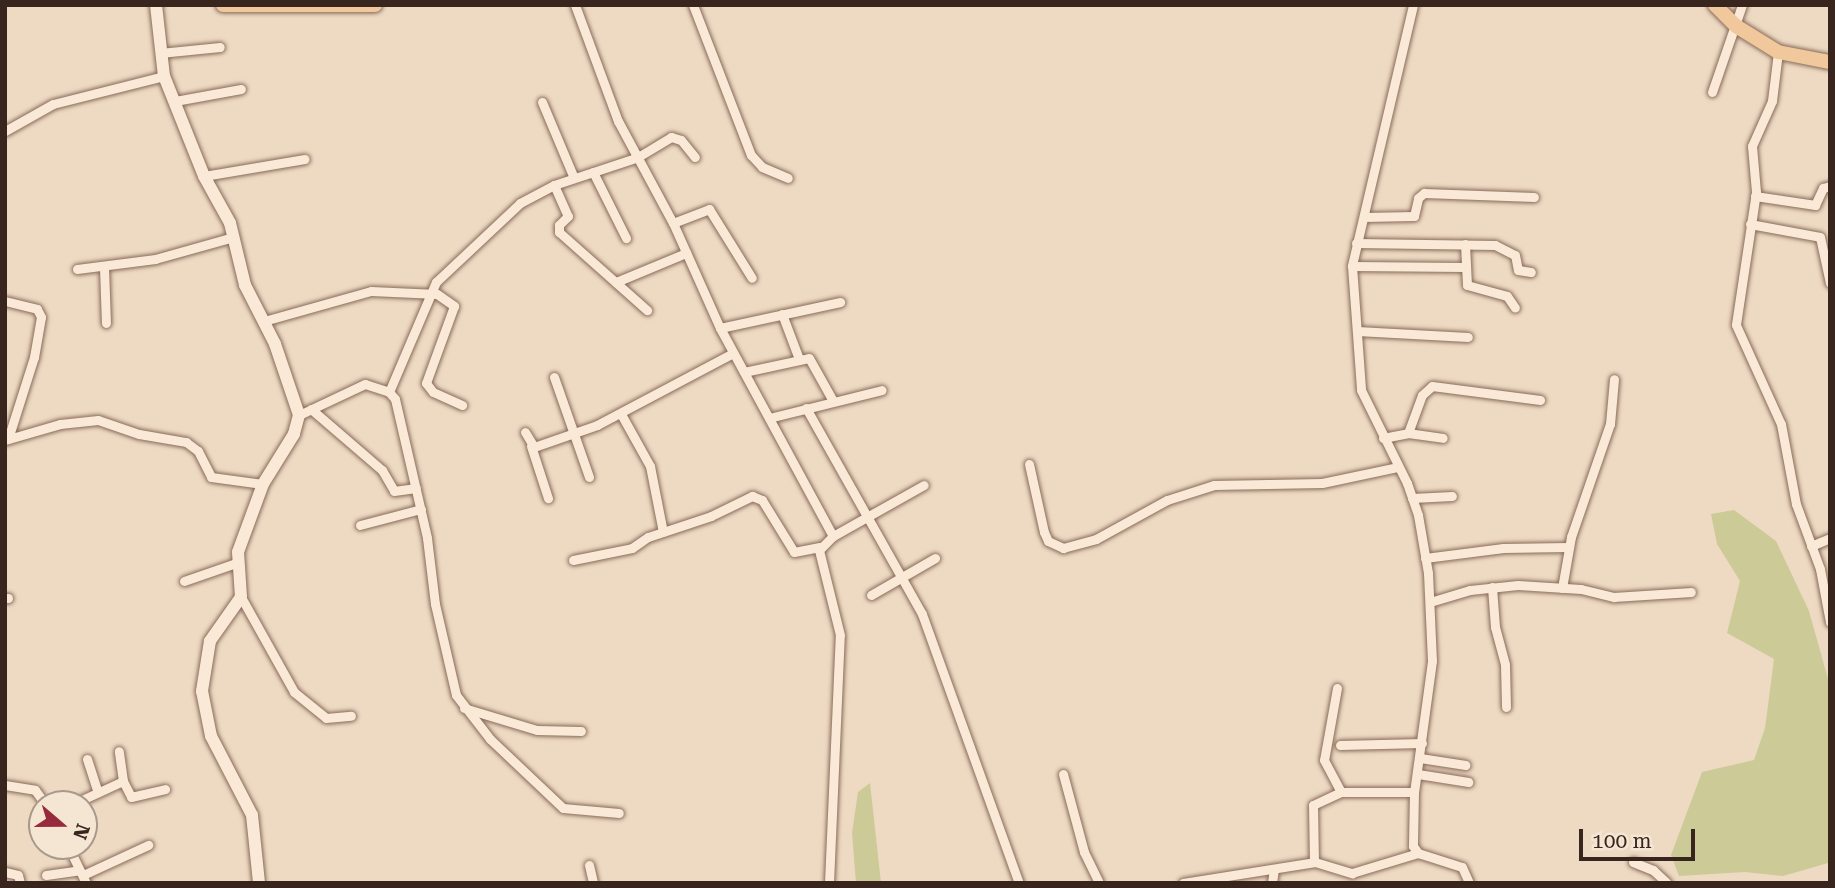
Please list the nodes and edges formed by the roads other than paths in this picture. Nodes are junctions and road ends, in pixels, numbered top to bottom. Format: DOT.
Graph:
graph roads {
  1 [pos="156,5"];
  2 [pos="222,5"];
  3 [pos="374,5"];
  4 [pos="575,5"];
  5 [pos="693,5"];
  6 [pos="1413,5"];
  7 [pos="1715,5"];
  8 [pos="1742,5"];
  9 [pos="1736,26"];
  10 [pos="220,47"];
  11 [pos="1778,52"];
  12 [pos="160,53"];
  13 [pos="1830,62"];
  14 [pos="164,76"];
  15 [pos="241,89"];
  16 [pos="1712,92"];
  17 [pos="175,101"];
  18 [pos="542,102"];
  19 [pos="5,131"];
  20 [pos="638,156"];
  21 [pos="695,157"];
  22 [pos="305,159"];
  23 [pos="593,172"];
  24 [pos="204,176"];
  25 [pos="573,178"];
  26 [pos="788,178"];
  27 [pos="554,185"];
  28 [pos="1830,186"];
  29 [pos="1755,196"];
  30 [pos="1534,197"];
  31 [pos="1364,216"];
  32 [pos="674,223"];
  33 [pos="1750,224"];
  34 [pos="234,237"];
  35 [pos="626,238"];
  36 [pos="1356,243"];
  37 [pos="1465,244"];
  38 [pos="686,253"];
  39 [pos="1352,266"];
  40 [pos="104,267"];
  41 [pos="1464,267"];
  42 [pos="77,269"];
  43 [pos="1531,272"];
  44 [pos="752,278"];
  45 [pos="616,282"];
  46 [pos="1830,283"];
  47 [pos="430,292"];
  48 [pos="5,301"];
  49 [pos="840,302"];
  50 [pos="1515,308"];
  51 [pos="647,310"];
  52 [pos="782,314"];
  53 [pos="264,321"];
  54 [pos="106,323"];
  55 [pos="720,328"];
  56 [pos="1357,331"];
  57 [pos="1468,337"];
  58 [pos="733,353"];
  59 [pos="799,359"];
  60 [pos="744,372"];
  61 [pos="554,377"];
  62 [pos="1614,379"];
  63 [pos="882,390"];
  64 [pos="389,392"];
  65 [pos="1540,400"];
  66 [pos="833,401"];
  67 [pos="462,405"];
  68 [pos="806,408"];
  69 [pos="305,412"];
  70 [pos="621,414"];
  71 [pos="769,418"];
  72 [pos="525,432"];
  73 [pos="574,432"];
  74 [pos="1408,433"];
  75 [pos="1383,438"];
  76 [pos="1443,438"];
  77 [pos="7,440"];
  78 [pos="531,446"];
  79 [pos="1029,464"];
  80 [pos="1398,467"];
  81 [pos="589,477"];
  82 [pos="263,484"];
  83 [pos="924,485"];
  84 [pos="416,488"];
  85 [pos="1452,496"];
  86 [pos="548,498"];
  87 [pos="1412,498"];
  88 [pos="421,509"];
  89 [pos="867,517"];
  90 [pos="360,525"];
  91 [pos="663,532"];
  92 [pos="833,536"];
  93 [pos="1830,538"];
  94 [pos="1811,546"];
  95 [pos="820,547"];
  96 [pos="1569,547"];
  97 [pos="934,558"];
  98 [pos="1425,558"];
  99 [pos="573,560"];
  100 [pos="236,563"];
  101 [pos="901,579"];
  102 [pos="184,581"];
  103 [pos="1492,587"];
  104 [pos="1562,588"];
  105 [pos="1690,592"];
  106 [pos="871,596"];
  107 [pos="241,597"];
  108 [pos="1430,602"];
  109 [pos="1830,622"];
  110 [pos="1337,688"];
  111 [pos="463,707"];
  112 [pos="1506,707"];
  113 [pos="351,716"];
  114 [pos="581,732"];
  115 [pos="1422,743"];
  116 [pos="1340,745"];
  117 [pos="119,751"];
  118 [pos="87,758"];
  119 [pos="1420,758"];
  120 [pos="1465,765"];
  121 [pos="1063,774"];
  122 [pos="1418,774"];
  123 [pos="123,781"];
  124 [pos="1468,782"];
  125 [pos="5,785"];
  126 [pos="165,789"];
  127 [pos="35,790"];
  128 [pos="97,790"];
  129 [pos="98,792"];
  130 [pos="1341,792"];
  131 [pos="1414,792"];
  132 [pos="619,813"];
  133 [pos="148,845"];
  134 [pos="1418,853"];
  135 [pos="75,860"];
  136 [pos="1314,862"];
  137 [pos="1633,862"];
  138 [pos="589,865"];
  139 [pos="1274,869"];
  140 [pos="1343,871"];
  141 [pos="5,872"];
  142 [pos="46,874"];
  143 [pos="83,876"];
  144 [pos="19,883"];
  145 [pos="259,883"];
  146 [pos="593,883"];
  147 [pos="830,883"];
  148 [pos="1019,883"];
  149 [pos="1099,883"];
  150 [pos="1183,883"];
  151 [pos="1272,883"];
  152 [pos="1340,883"];
  153 [pos="1469,883"];
  154 [pos="1667,883"];
  1 -- 12 [label="street"];
  2 -- 3 [label="main road"];
  4 -- 20 [label="street"];
  5 -- 26 [label="street"];
  6 -- 31 [label="street"];
  7 -- 9 [label="main road"];
  8 -- 9 [label="street"];
  9 -- 11 [label="main road"];
  9 -- 16 [label="street"];
  10 -- 12 [label="street"];
  11 -- 13 [label="main road"];
  11 -- 29 [label="street"];
  12 -- 14 [label="street"];
  14 -- 17 [label="street"];
  14 -- 19 [label="street"];
  15 -- 17 [label="street"];
  17 -- 24 [label="street"];
  18 -- 25 [label="street"];
  20 -- 21 [label="street"];
  20 -- 23 [label="street"];
  20 -- 32 [label="street"];
  22 -- 24 [label="street"];
  23 -- 25 [label="street"];
  23 -- 35 [label="street"];
  24 -- 34 [label="street"];
  25 -- 27 [label="street"];
  27 -- 45 [label="street"];
  27 -- 47 [label="street"];
  28 -- 29 [label="street"];
  29 -- 33 [label="street"];
  30 -- 31 [label="street"];
  31 -- 36 [label="street"];
  32 -- 38 [label="street"];
  32 -- 44 [label="street"];
  33 -- 46 [label="street"];
  33 -- 94 [label="street"];
  34 -- 40 [label="street"];
  34 -- 53 [label="street"];
  36 -- 37 [label="street"];
  36 -- 39 [label="street"];
  37 -- 41 [label="street"];
  37 -- 43 [label="street"];
  38 -- 45 [label="street"];
  38 -- 55 [label="street"];
  39 -- 41 [label="street"];
  39 -- 56 [label="street"];
  40 -- 42 [label="street"];
  40 -- 54 [label="street"];
  41 -- 50 [label="street"];
  45 -- 51 [label="street"];
  47 -- 53 [label="street"];
  47 -- 64 [label="street"];
  47 -- 67 [label="street"];
  48 -- 77 [label="street"];
  49 -- 52 [label="street"];
  52 -- 55 [label="street"];
  52 -- 59 [label="street"];
  53 -- 69 [label="street"];
  55 -- 58 [label="street"];
  56 -- 57 [label="street"];
  56 -- 75 [label="street"];
  58 -- 60 [label="street"];
  58 -- 70 [label="street"];
  59 -- 60 [label="street"];
  59 -- 66 [label="street"];
  60 -- 71 [label="street"];
  61 -- 73 [label="street"];
  62 -- 96 [label="street"];
  63 -- 66 [label="street"];
  64 -- 69 [label="street"];
  64 -- 84 [label="street"];
  65 -- 74 [label="street"];
  66 -- 68 [label="street"];
  68 -- 71 [label="street"];
  68 -- 89 [label="street"];
  69 -- 82 [label="street"];
  69 -- 84 [label="street"];
  70 -- 73 [label="street"];
  70 -- 91 [label="street"];
  71 -- 92 [label="street"];
  72 -- 78 [label="street"];
  73 -- 78 [label="street"];
  73 -- 81 [label="street"];
  74 -- 75 [label="street"];
  74 -- 76 [label="street"];
  75 -- 80 [label="street"];
  77 -- 82 [label="street"];
  78 -- 86 [label="street"];
  79 -- 80 [label="street"];
  80 -- 87 [label="street"];
  82 -- 100 [label="street"];
  83 -- 89 [label="street"];
  84 -- 88 [label="street"];
  85 -- 87 [label="street"];
  87 -- 98 [label="street"];
  88 -- 90 [label="street"];
  88 -- 111 [label="street"];
  89 -- 92 [label="street"];
  89 -- 101 [label="street"];
  91 -- 95 [label="street"];
  91 -- 99 [label="street"];
  92 -- 95 [label="street"];
  93 -- 94 [label="street"];
  94 -- 109 [label="street"];
  95 -- 147 [label="street"];
  96 -- 98 [label="street"];
  96 -- 104 [label="street"];
  97 -- 101 [label="street"];
  98 -- 108 [label="street"];
  100 -- 102 [label="street"];
  100 -- 107 [label="street"];
  101 -- 106 [label="street"];
  101 -- 148 [label="street"];
  103 -- 104 [label="street"];
  103 -- 108 [label="street"];
  103 -- 112 [label="street"];
  104 -- 105 [label="street"];
  107 -- 113 [label="street"];
  107 -- 145 [label="street"];
  108 -- 115 [label="street"];
  110 -- 130 [label="street"];
  111 -- 114 [label="street"];
  111 -- 132 [label="street"];
  115 -- 116 [label="street"];
  115 -- 119 [label="street"];
  117 -- 123 [label="street"];
  118 -- 128 [label="street"];
  119 -- 120 [label="street"];
  119 -- 122 [label="street"];
  121 -- 149 [label="street"];
  122 -- 124 [label="street"];
  122 -- 131 [label="street"];
  123 -- 126 [label="street"];
  123 -- 129 [label="street"];
  125 -- 127 [label="street"];
  130 -- 131 [label="street"];
  130 -- 136 [label="street"];
  131 -- 134 [label="street"];
  133 -- 143 [label="street"];
  134 -- 140 [label="street"];
  134 -- 153 [label="street"];
  135 -- 143 [label="street"];
  136 -- 139 [label="street"];
  136 -- 140 [label="street"];
  137 -- 154 [label="street"];
  138 -- 146 [label="street"];
  139 -- 150 [label="street"];
  139 -- 151 [label="street"];
  140 -- 152 [label="street"];
  141 -- 144 [label="street"];
  142 -- 143 [label="street"];
}
